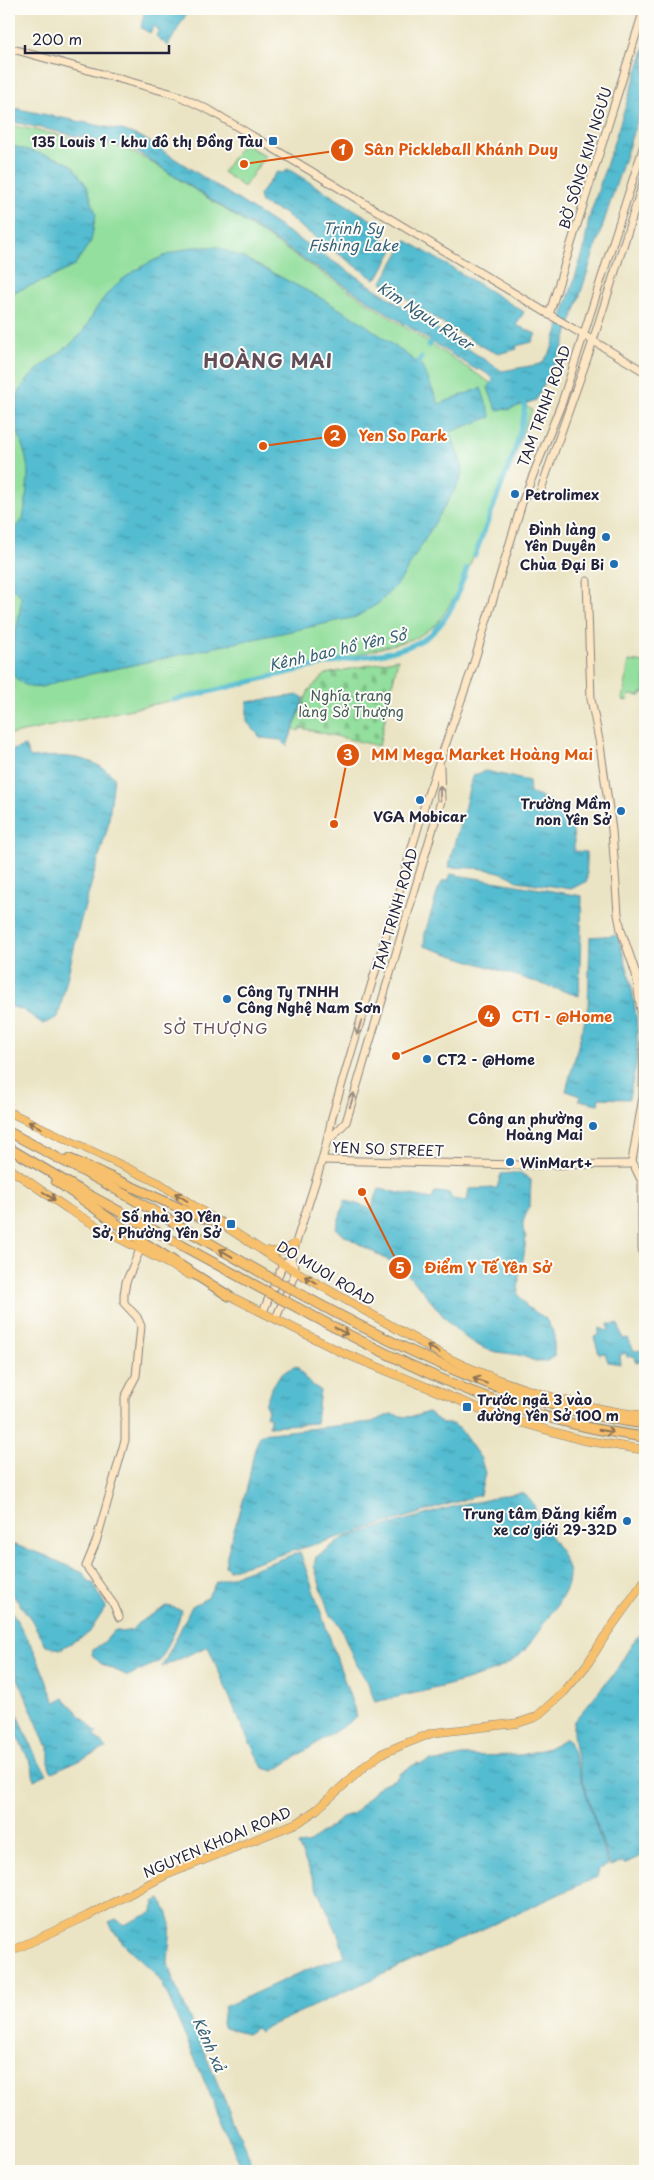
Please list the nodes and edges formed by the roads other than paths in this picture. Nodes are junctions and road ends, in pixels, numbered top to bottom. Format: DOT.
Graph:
graph roads {
  1 [pos="644,9"];
  2 [pos="9,48"];
  3 [pos="645,142"];
  4 [pos="645,177"];
  5 [pos="552,317"];
  6 [pos="588,322"];
  7 [pos="584,335"];
  8 [pos="593,338"];
  9 [pos="645,372"];
  10 [pos="532,476"];
  11 [pos="544,481"];
  12 [pos="540,492"];
  13 [pos="587,581"];
  14 [pos="439,764"];
  15 [pos="344,1078"];
  16 [pos="358,1082"];
  17 [pos="9,1112"];
  18 [pos="9,1132"];
  19 [pos="25,1141"];
  20 [pos="328,1141"];
  21 [pos="9,1148"];
  22 [pos="323,1160"];
  23 [pos="633,1164"];
  24 [pos="9,1170"];
  25 [pos="221,1224"];
  26 [pos="295,1244"];
  27 [pos="140,1250"];
  28 [pos="265,1251"];
  29 [pos="291,1259"];
  30 [pos="283,1264"];
  31 [pos="296,1272"];
  32 [pos="645,1272"];
  33 [pos="229,1296"];
  34 [pos="263,1312"];
  35 [pos="276,1318"];
  36 [pos="645,1416"];
  37 [pos="645,1424"];
  38 [pos="645,1437"];
  39 [pos="645,1450"];
  40 [pos="645,1580"];
  41 [pos="119,1617"];
  42 [pos="9,1952"];
  1 -- 5 [label="main road, BỜ SÔNG KIM NGƯU"];
  2 -- 5 [label="main road"];
  3 -- 6 [label="main road, TAM TRINH ROAD"];
  4 -- 8 [label="main road, TAM TRINH ROAD"];
  5 -- 7 [label="main road"];
  6 -- 7 [label="main road, TAM TRINH ROAD"];
  6 -- 8 [label="main road"];
  7 -- 8 [label="main road"];
  7 -- 10 [label="main road, TAM TRINH ROAD"];
  8 -- 9 [label="main road"];
  8 -- 11 [label="main road, TAM TRINH ROAD"];
  10 -- 11 [label="main road"];
  10 -- 14 [label="main road, TAM TRINH ROAD"];
  11 -- 12 [label="main road, TAM TRINH ROAD"];
  13 -- 23 [label="main road"];
  14 -- 15 [label="main road, TAM TRINH ROAD, one-way"];
  16 -- 14 [label="main road, TAM TRINH ROAD, one-way"];
  15 -- 16 [label="main road"];
  15 -- 20 [label="main road, TAM TRINH ROAD"];
  20 -- 16 [label="main road, TAM TRINH ROAD, one-way"];
  25 -- 17 [label="main road, DO MUOI ROAD, one-way"];
  18 -- 19 [label="highway"];
  19 -- 25 [label="highway"];
  37 -- 19 [label="highway, one-way, bridge"];
  20 -- 22 [label="main road, TAM TRINH ROAD"];
  21 -- 33 [label="highway"];
  21 -- 38 [label="highway, one-way, bridge"];
  22 -- 23 [label="main road, YEN SO STREET"];
  22 -- 26 [label="main road, TAM TRINH ROAD"];
  23 -- 32 [label="main road"];
  24 -- 27 [label="main road, one-way"];
  25 -- 28 [label="main road, DO MUOI ROAD"];
  26 -- 28 [label="main road"];
  26 -- 29 [label="main road, TAM TRINH ROAD"];
  27 -- 33 [label="main road"];
  27 -- 41 [label="main road"];
  28 -- 30 [label="main road, DO MUOI ROAD"];
  29 -- 30 [label="main road"];
  29 -- 31 [label="main road"];
  30 -- 31 [label="main road, DO MUOI ROAD"];
  30 -- 34 [label="main road"];
  31 -- 35 [label="main road"];
  36 -- 31 [label="main road, DO MUOI ROAD, one-way"];
  33 -- 34 [label="main road"];
  34 -- 35 [label="main road"];
  35 -- 39 [label="main road"];
  40 -- 42 [label="main road, NGUYEN KHOAI ROAD"];
}
